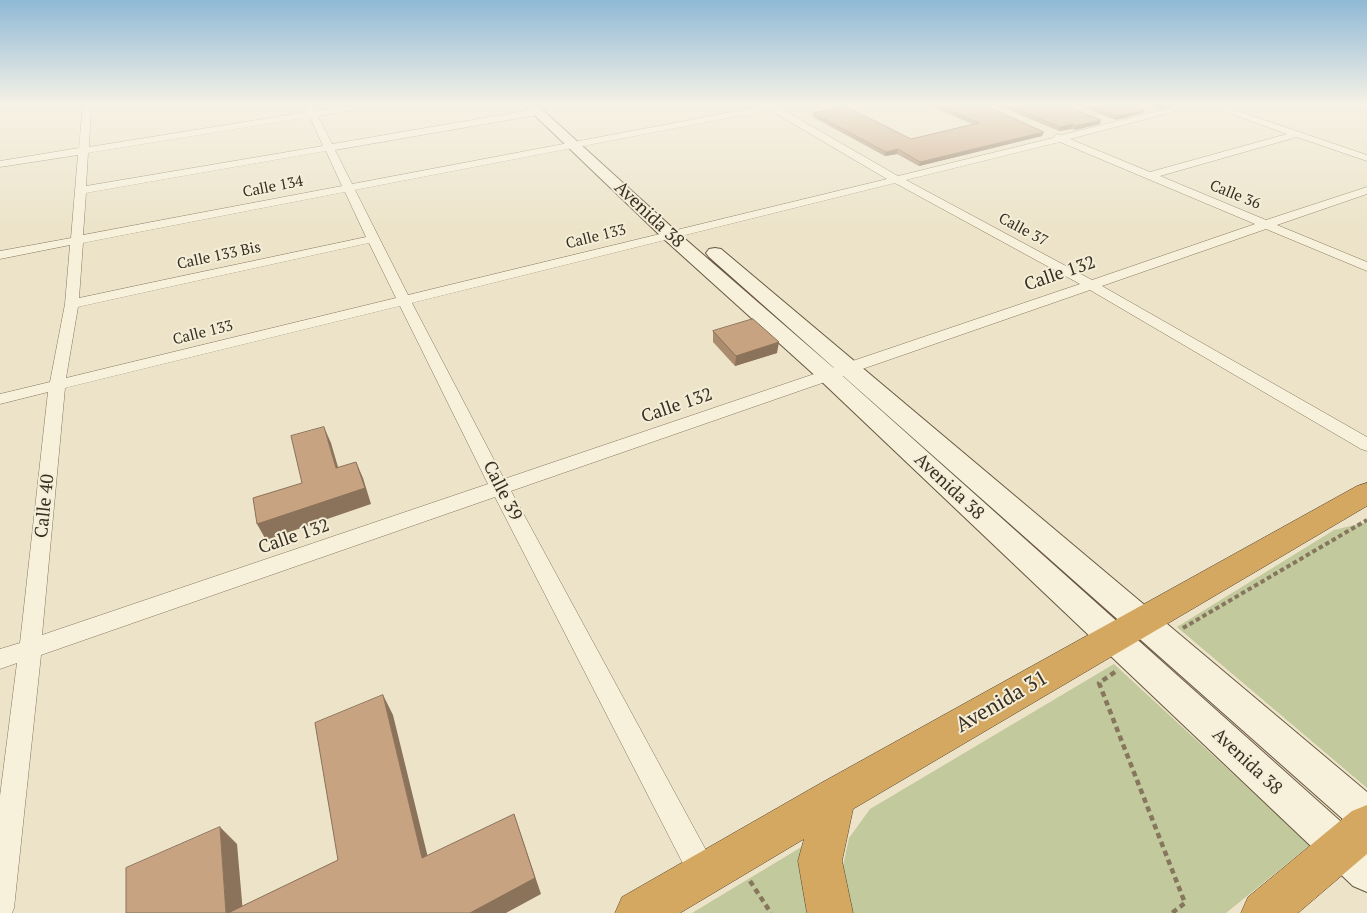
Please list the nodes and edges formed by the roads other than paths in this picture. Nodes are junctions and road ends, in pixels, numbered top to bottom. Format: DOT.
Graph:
graph roads {
  1 [pos="82,147"];
  2 [pos="106,147"];
  3 [pos="335,147"];
  4 [pos="565,147"];
  5 [pos="582,147"];
  6 [pos="839,147"];
  7 [pos="1026,147"];
  8 [pos="1079,147"];
  9 [pos="1253,147"];
  10 [pos="1334,147"];
  11 [pos="328,148"];
  12 [pos="82,151"];
  13 [pos="1367,158"];
  14 [pos="0,164"];
  15 [pos="1149,176"];
  16 [pos="897,180"];
  17 [pos="349,188"];
  18 [pos="1367,190"];
  19 [pos="79,191"];
  20 [pos="1266,224"];
  21 [pos="680,233"];
  22 [pos="373,239"];
  23 [pos="76,240"];
  24 [pos="0,255"];
  25 [pos="1367,267"];
  26 [pos="1090,284"];
  27 [pos="405,301"];
  28 [pos="72,304"];
  29 [pos="849,367"];
  30 [pos="828,376"];
  31 [pos="57,384"];
  32 [pos="0,399"];
  33 [pos="1367,446"];
  34 [pos="500,487"];
  35 [pos="1367,493"];
  36 [pos="1335,512"];
  37 [pos="1367,514"];
  38 [pos="1127,631"];
  39 [pos="30,648"];
  40 [pos="0,659"];
  41 [pos="836,797"];
  42 [pos="1367,816"];
  43 [pos="1358,849"];
  44 [pos="719,866"];
  45 [pos="0,908"];
  46 [pos="638,913"];
  47 [pos="830,913"];
  48 [pos="1264,913"];
  1 -- 12 [label="street, Calle 40"];
  2 -- 12 [label="street"];
  3 -- 11 [label="street"];
  4 -- 17 [label="street, Calle 134"];
  5 -- 21 [label="main road, Avenida 38"];
  6 -- 16 [label="street, Calle 37"];
  7 -- 16 [label="street, Calle 133"];
  8 -- 15 [label="street, Calle 36"];
  9 -- 15 [label="street"];
  10 -- 13 [label="street"];
  11 -- 17 [label="street, Calle 39"];
  11 -- 19 [label="street"];
  12 -- 14 [label="street"];
  12 -- 19 [label="street, Calle 40"];
  15 -- 20 [label="street, Calle 36"];
  16 -- 21 [label="street, Calle 133"];
  16 -- 26 [label="street, Calle 37"];
  17 -- 22 [label="street, Calle 39"];
  17 -- 23 [label="street, Calle 134"];
  18 -- 20 [label="street, Calle 132"];
  19 -- 23 [label="street, Calle 40"];
  20 -- 25 [label="street, Calle 36"];
  20 -- 26 [label="street, Calle 132"];
  21 -- 27 [label="street, Calle 133"];
  21 -- 29 [label="main road, Avenida 38"];
  21 -- 30 [label="main road, Avenida 38"];
  22 -- 27 [label="street, Calle 39"];
  22 -- 28 [label="street, Calle 133 Bis"];
  23 -- 24 [label="street, Calle 134"];
  23 -- 28 [label="street, Calle 40"];
  26 -- 29 [label="street, Calle 132"];
  26 -- 33 [label="street, Calle 37"];
  27 -- 31 [label="street, Calle 133"];
  27 -- 34 [label="street, Calle 39"];
  28 -- 31 [label="street, Calle 40"];
  29 -- 30 [label="street, Calle 132"];
  29 -- 38 [label="main road, Avenida 38"];
  30 -- 34 [label="street, Calle 132"];
  30 -- 38 [label="main road, Avenida 38"];
  31 -- 32 [label="street, Calle 133"];
  31 -- 39 [label="street, Calle 40"];
  34 -- 39 [label="street, Calle 132"];
  34 -- 44 [label="street, Calle 39"];
  35 -- 36 [label="highway, Avenida 31"];
  36 -- 37 [label="highway"];
  36 -- 38 [label="highway, Avenida 31"];
  38 -- 41 [label="highway, Avenida 31"];
  38 -- 42 [label="main road, Avenida 38"];
  38 -- 43 [label="main road, Avenida 38"];
  39 -- 40 [label="street, Calle 132"];
  39 -- 45 [label="street, Calle 40"];
  41 -- 44 [label="highway, Avenida 31"];
  41 -- 47 [label="highway"];
  43 -- 48 [label="highway"];
  44 -- 46 [label="highway, Avenida 31"];
}
